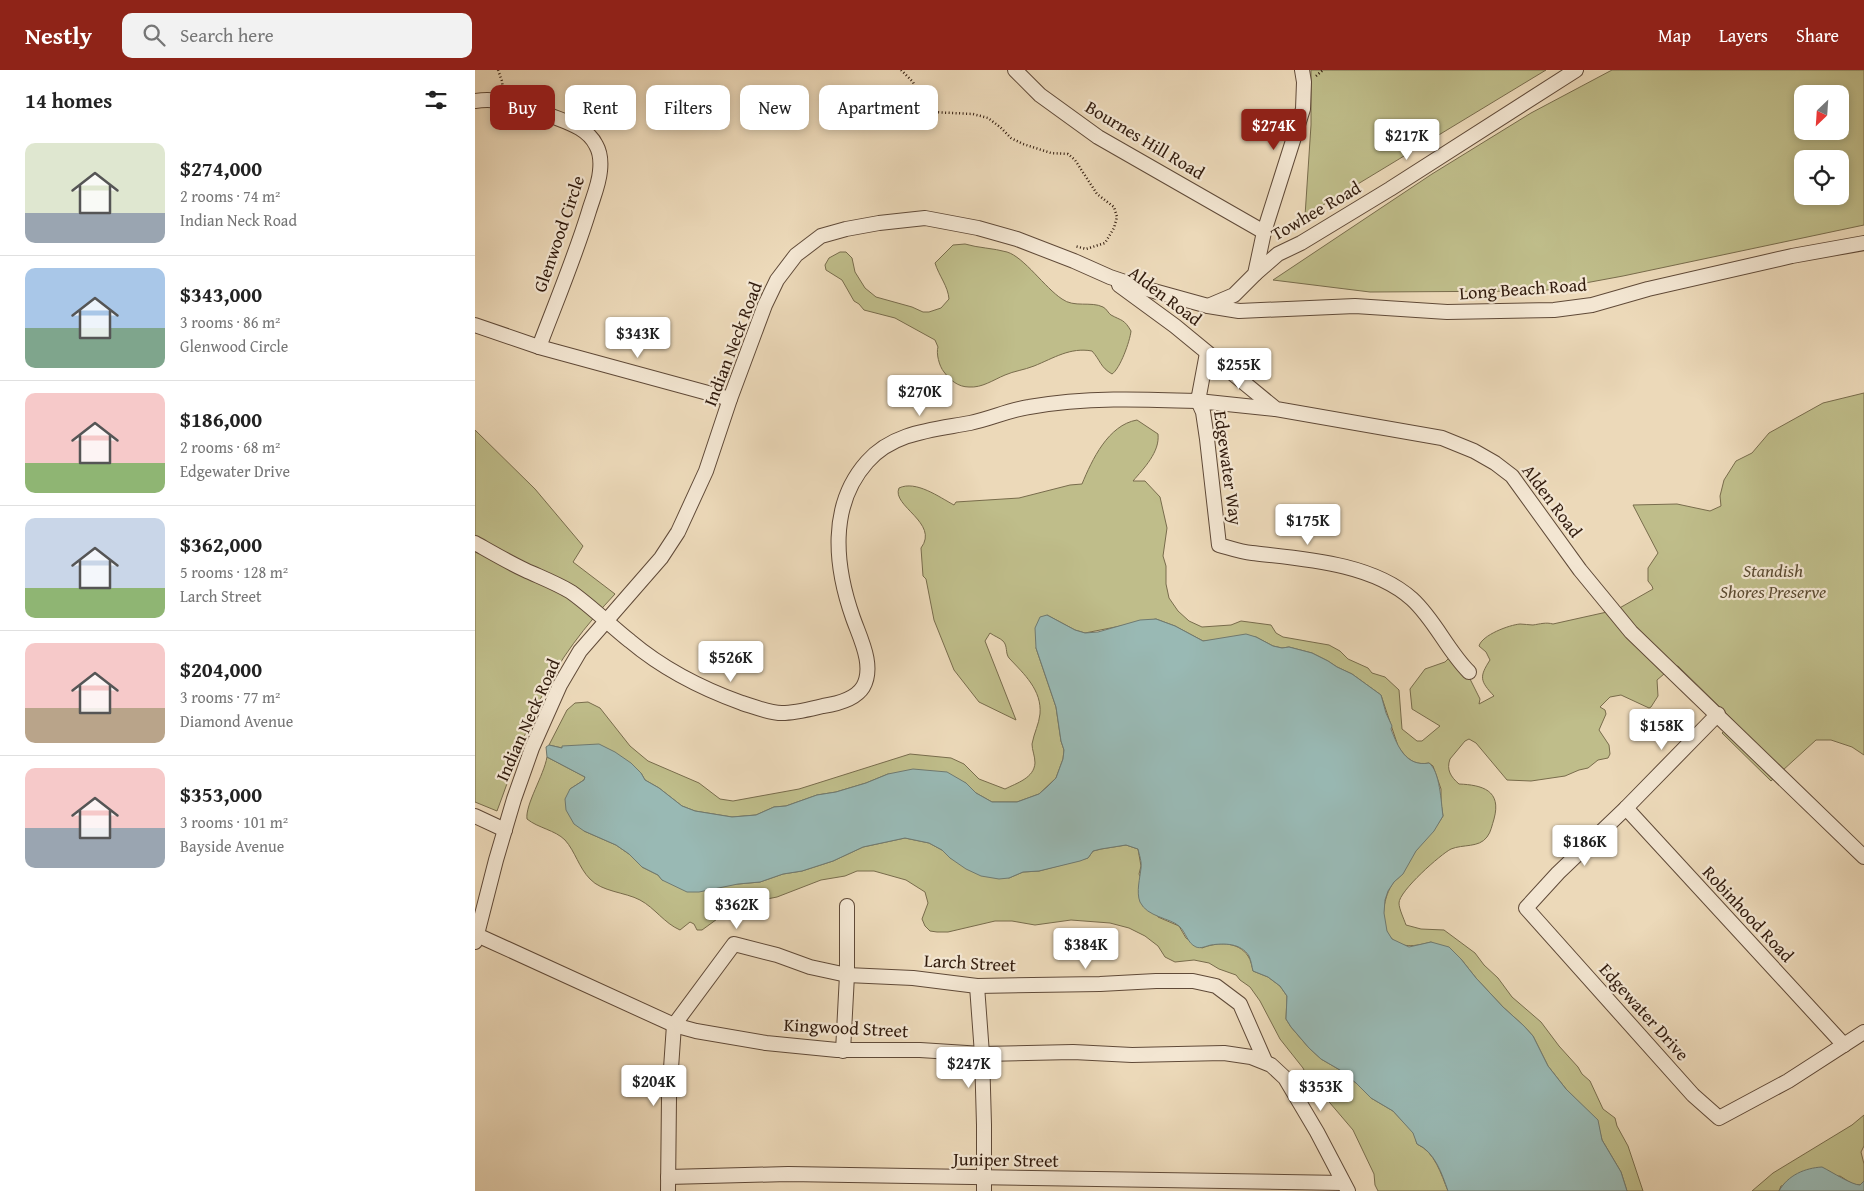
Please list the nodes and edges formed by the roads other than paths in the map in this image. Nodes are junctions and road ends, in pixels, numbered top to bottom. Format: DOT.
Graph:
graph roads {
  1 [pos="1015,70"];
  2 [pos="1302,70"];
  3 [pos="1576,70"];
  4 [pos="475,101"];
  5 [pos="1264,232"];
  6 [pos="1864,243"];
  7 [pos="1255,274"];
  8 [pos="1108,276"];
  9 [pos="1208,306"];
  10 [pos="475,325"];
  11 [pos="539,347"];
  12 [pos="1207,353"];
  13 [pos="730,399"];
  14 [pos="1198,401"];
  15 [pos="1276,409"];
  16 [pos="475,543"];
  17 [pos="608,620"];
  18 [pos="1469,672"];
  19 [pos="1717,714"];
  20 [pos="1626,808"];
  21 [pos="475,816"];
  22 [pos="505,830"];
  23 [pos="1864,858"];
  24 [pos="847,906"];
  25 [pos="476,938"];
  26 [pos="847,975"];
  27 [pos="977,986"];
  28 [pos="674,1025"];
  29 [pos="1864,1032"];
  30 [pos="1844,1045"];
  31 [pos="843,1051"];
  32 [pos="982,1054"];
  33 [pos="1265,1061"];
  34 [pos="668,1184"];
  35 [pos="984,1185"];
  36 [pos="1346,1187"];
  1 -- 5 [label="street, Bournes Hill Road"];
  2 -- 5 [label="street"];
  3 -- 7 [label="street, Towhee Road"];
  4 -- 11 [label="street, Glenwood Circle"];
  5 -- 7 [label="street"];
  6 -- 9 [label="street, Long Beach Road"];
  7 -- 9 [label="street"];
  8 -- 9 [label="street, Indian Neck Road"];
  8 -- 12 [label="street, Alden Road"];
  8 -- 13 [label="street, Indian Neck Road"];
  10 -- 11 [label="street"];
  11 -- 13 [label="street"];
  12 -- 14 [label="street"];
  12 -- 15 [label="street, Alden Road"];
  13 -- 17 [label="street, Indian Neck Road"];
  14 -- 15 [label="street"];
  14 -- 17 [label="street"];
  14 -- 18 [label="street, Edgewater Way"];
  15 -- 19 [label="street, Alden Road"];
  16 -- 17 [label="street"];
  17 -- 22 [label="street, Indian Neck Road"];
  19 -- 20 [label="street"];
  19 -- 23 [label="street, Alden Road"];
  20 -- 30 [label="street, Robinhood Road"];
  20 -- 30 [label="street, Edgewater Drive"];
  21 -- 22 [label="street"];
  22 -- 25 [label="street, Indian Neck Road"];
  24 -- 26 [label="street"];
  25 -- 28 [label="street, Kingwood Street"];
  26 -- 27 [label="street, Larch Street"];
  26 -- 28 [label="street, Larch Street"];
  26 -- 31 [label="street"];
  27 -- 32 [label="street"];
  27 -- 33 [label="street, Larch Street"];
  28 -- 31 [label="street, Kingwood Street"];
  28 -- 34 [label="street"];
  29 -- 30 [label="street, Edgewater Drive"];
  31 -- 32 [label="street, Kingwood Street"];
  32 -- 33 [label="street, Kingwood Street"];
  32 -- 35 [label="street"];
  33 -- 36 [label="street"];
  34 -- 35 [label="street, Juniper Street"];
  35 -- 36 [label="street, Juniper Street"];
}
